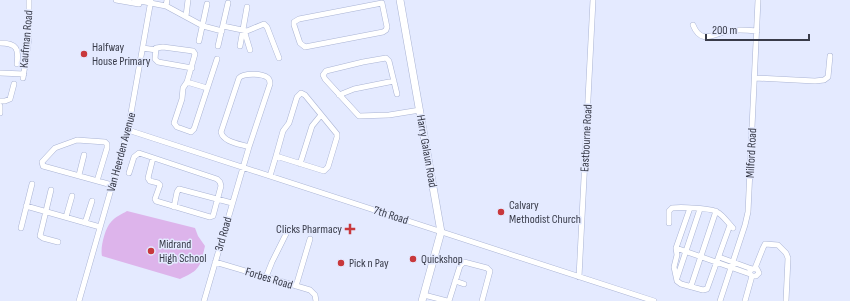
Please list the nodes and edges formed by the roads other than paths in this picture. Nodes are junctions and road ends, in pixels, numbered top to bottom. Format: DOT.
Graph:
graph roads {
  1 [pos="29,0"];
  2 [pos="116,0"];
  3 [pos="135,0"];
  4 [pos="167,0"];
  5 [pos="188,0"];
  6 [pos="400,0"];
  7 [pos="593,0"];
  8 [pos="758,0"];
  9 [pos="382,2"];
  10 [pos="151,3"];
  11 [pos="228,3"];
  12 [pos="207,4"];
  13 [pos="166,6"];
  14 [pos="247,7"];
  15 [pos="186,16"];
  16 [pos="202,25"];
  17 [pos="693,25"];
  18 [pos="223,28"];
  19 [pos="244,30"];
  20 [pos="757,31"];
  21 [pos="199,41"];
  22 [pos="0,43"];
  23 [pos="218,46"];
  24 [pos="240,46"];
  25 [pos="143,48"];
  26 [pos="156,50"];
  27 [pos="250,50"];
  28 [pos="830,56"];
  29 [pos="279,58"];
  30 [pos="217,59"];
  31 [pos="17,64"];
  32 [pos="192,68"];
  33 [pos="0,72"];
  34 [pos="754,78"];
  35 [pos="394,81"];
  36 [pos="187,82"];
  37 [pos="14,84"];
  38 [pos="207,88"];
  39 [pos="397,94"];
  40 [pos="339,95"];
  41 [pos="0,101"];
  42 [pos="0,106"];
  43 [pos="420,110"];
  44 [pos="0,113"];
  45 [pos="321,115"];
  46 [pos="128,130"];
  47 [pos="249,147"];
  48 [pos="84,155"];
  49 [pos="276,156"];
  50 [pos="153,158"];
  51 [pos="300,164"];
  52 [pos="243,167"];
  53 [pos="129,173"];
  54 [pos="79,175"];
  55 [pos="270,176"];
  56 [pos="97,181"];
  57 [pos="32,184"];
  58 [pos="112,185"];
  59 [pos="51,190"];
  60 [pos="72,196"];
  61 [pos="218,199"];
  62 [pos="92,201"];
  63 [pos="232,203"];
  64 [pos="26,206"];
  65 [pos="174,207"];
  66 [pos="690,208"];
  67 [pos="700,209"];
  68 [pos="46,211"];
  69 [pos="716,211"];
  70 [pos="66,217"];
  71 [pos="85,223"];
  72 [pos="669,223"];
  73 [pos="100,227"];
  74 [pos="21,228"];
  75 [pos="441,232"];
  76 [pos="286,234"];
  77 [pos="310,239"];
  78 [pos="58,242"];
  79 [pos="676,248"];
  80 [pos="686,251"];
  81 [pos="701,256"];
  82 [pos="718,260"];
  83 [pos="215,262"];
  84 [pos="732,262"];
  85 [pos="726,263"];
  86 [pos="740,264"];
  87 [pos="730,268"];
  88 [pos="737,270"];
  89 [pos="752,272"];
  90 [pos="266,277"];
  91 [pos="579,277"];
  92 [pos="676,280"];
  93 [pos="455,281"];
  94 [pos="464,284"];
  95 [pos="296,286"];
  96 [pos="691,286"];
  97 [pos="423,298"];
  98 [pos="79,301"];
  99 [pos="204,301"];
  100 [pos="316,301"];
  101 [pos="448,301"];
  102 [pos="482,301"];
  103 [pos="654,301"];
  104 [pos="720,301"];
  105 [pos="745,301"];
  106 [pos="786,301"];
  1 -- 33 [label="street, Kaufman Road"];
  2 -- 10 [label="street"];
  3 -- 10 [label="street"];
  4 -- 13 [label="street"];
  5 -- 15 [label="street"];
  6 -- 43 [label="main road, Harry Galaun Road"];
  7 -- 91 [label="street, Eastbourne Road"];
  8 -- 20 [label="street, Milford Road"];
  9 -- 9 [label="street"];
  10 -- 13 [label="street"];
  10 -- 25 [label="street, Van Heerden Avenue"];
  11 -- 18 [label="street"];
  12 -- 16 [label="street"];
  13 -- 15 [label="street"];
  14 -- 19 [label="street"];
  15 -- 16 [label="street"];
  16 -- 18 [label="street"];
  16 -- 21 [label="street"];
  17 -- 20 [label="street"];
  18 -- 19 [label="street"];
  18 -- 23 [label="street"];
  19 -- 24 [label="street"];
  19 -- 27 [label="street"];
  19 -- 29 [label="street"];
  20 -- 34 [label="street, Milford Road"];
  22 -- 31 [label="street"];
  25 -- 26 [label="street"];
  25 -- 46 [label="street, Van Heerden Avenue"];
  26 -- 32 [label="street"];
  26 -- 32 [label="street"];
  28 -- 34 [label="street"];
  30 -- 38 [label="street"];
  32 -- 36 [label="street"];
  34 -- 84 [label="street, Milford Road"];
  35 -- 39 [label="street"];
  35 -- 40 [label="street"];
  35 -- 40 [label="street"];
  36 -- 38 [label="street"];
  36 -- 38 [label="street"];
  37 -- 41 [label="street"];
  40 -- 43 [label="street"];
  42 -- 44 [label="street"];
  43 -- 75 [label="main road, Harry Galaun Road"];
  45 -- 49 [label="street"];
  45 -- 51 [label="street"];
  45 -- 51 [label="street"];
  46 -- 52 [label="street, 7th Road"];
  46 -- 58 [label="street, Van Heerden Avenue"];
  47 -- 47 [label="street, 3rd Road"];
  47 -- 52 [label="street, 3rd Road"];
  48 -- 54 [label="street"];
  49 -- 51 [label="street"];
  49 -- 55 [label="street"];
  50 -- 53 [label="street"];
  50 -- 61 [label="street"];
  50 -- 65 [label="street"];
  52 -- 55 [label="street, 7th Road"];
  52 -- 63 [label="street, 3rd Road"];
  54 -- 56 [label="street"];
  54 -- 56 [label="street"];
  55 -- 75 [label="street, 7th Road"];
  56 -- 58 [label="street"];
  57 -- 64 [label="street"];
  58 -- 73 [label="street, Van Heerden Avenue"];
  59 -- 68 [label="street"];
  60 -- 70 [label="street"];
  61 -- 63 [label="street"];
  61 -- 65 [label="street"];
  61 -- 65 [label="street"];
  62 -- 71 [label="street"];
  63 -- 83 [label="street, 3rd Road"];
  64 -- 68 [label="street"];
  64 -- 74 [label="street"];
  66 -- 67 [label="street"];
  66 -- 72 [label="street"];
  66 -- 79 [label="street"];
  67 -- 69 [label="street"];
  67 -- 80 [label="street"];
  68 -- 70 [label="street"];
  68 -- 78 [label="street"];
  69 -- 81 [label="street"];
  69 -- 82 [label="street"];
  70 -- 71 [label="street"];
  71 -- 73 [label="street"];
  73 -- 98 [label="street, Van Heerden Avenue"];
  75 -- 91 [label="street, 7th Road"];
  75 -- 97 [label="main road, Harry Galaun Road"];
  76 -- 90 [label="street"];
  77 -- 95 [label="street"];
  79 -- 80 [label="street"];
  79 -- 92 [label="street"];
  80 -- 81 [label="street"];
  80 -- 92 [label="street"];
  81 -- 82 [label="street"];
  81 -- 96 [label="street"];
  82 -- 85 [label="street"];
  82 -- 96 [label="street"];
  83 -- 90 [label="street, Forbes Road"];
  83 -- 99 [label="street, 3rd Road"];
  84 -- 85 [label="street"];
  84 -- 86 [label="street"];
  84 -- 87 [label="street, Milford Road"];
  85 -- 87 [label="street"];
  86 -- 88 [label="street"];
  86 -- 89 [label="street"];
  87 -- 88 [label="street"];
  87 -- 104 [label="street, Milford Road"];
  88 -- 89 [label="street"];
  89 -- 105 [label="street"];
  89 -- 106 [label="street"];
  90 -- 95 [label="street, Forbes Road"];
  91 -- 103 [label="street, 7th Road"];
  92 -- 96 [label="street"];
  93 -- 94 [label="street"];
  93 -- 101 [label="street"];
  93 -- 102 [label="street"];
  95 -- 100 [label="street, Forbes Road"];
  97 -- 101 [label="street"];
}
